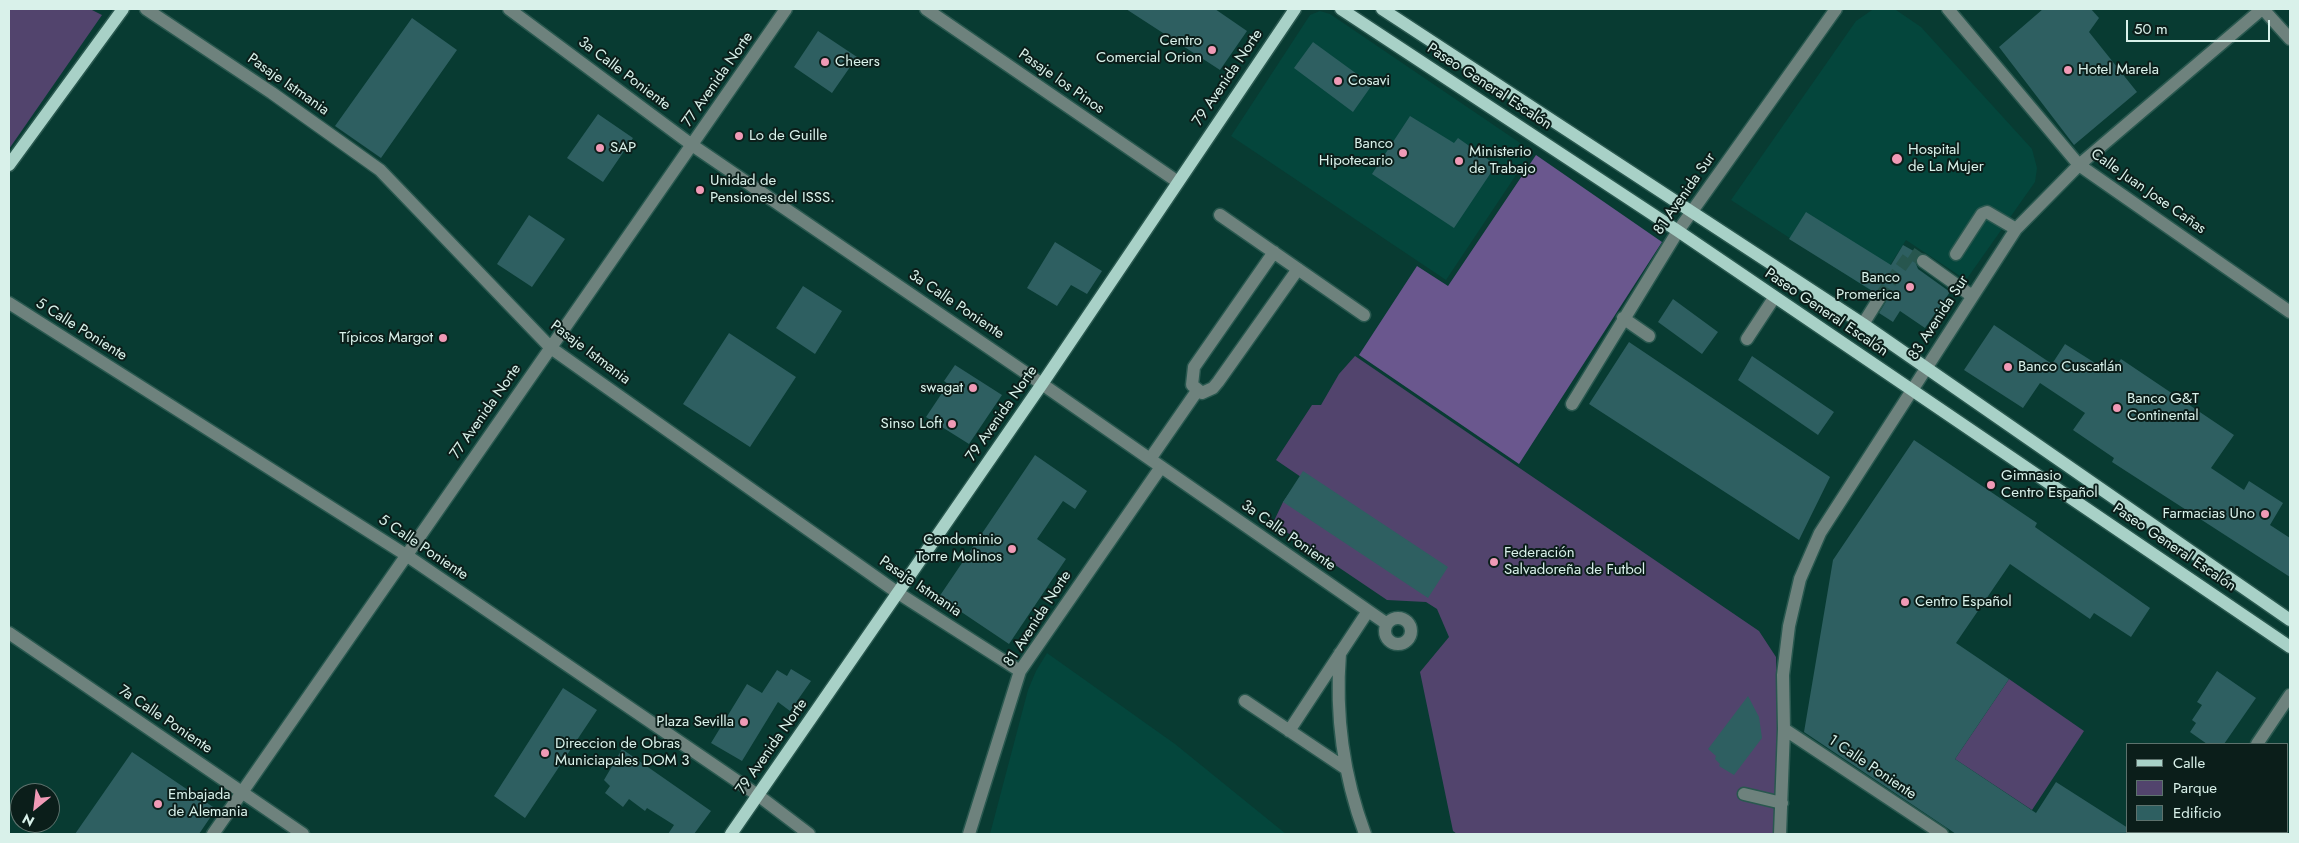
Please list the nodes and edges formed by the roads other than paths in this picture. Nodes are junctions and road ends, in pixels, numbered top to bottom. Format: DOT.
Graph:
graph roads {
  1 [pos="123,9"];
  2 [pos="146,9"];
  3 [pos="509,9"];
  4 [pos="786,9"];
  5 [pos="926,9"];
  6 [pos="1295,9"];
  7 [pos="1342,9"];
  8 [pos="1382,9"];
  9 [pos="1836,9"];
  10 [pos="1948,9"];
  11 [pos="2262,9"];
  12 [pos="2290,39"];
  13 [pos="692,145"];
  14 [pos="9,165"];
  15 [pos="2079,165"];
  16 [pos="1178,182"];
  17 [pos="1693,210"];
  18 [pos="1220,215"];
  19 [pos="2016,229"];
  20 [pos="1678,231"];
  21 [pos="1274,252"];
  22 [pos="1956,254"];
  23 [pos="1923,261"];
  24 [pos="1298,269"];
  25 [pos="1972,296"];
  26 [pos="1880,297"];
  27 [pos="1774,298"];
  28 [pos="9,303"];
  29 [pos="2290,312"];
  30 [pos="1364,315"];
  31 [pos="1622,318"];
  32 [pos="1863,324"];
  33 [pos="1649,336"];
  34 [pos="1746,339"];
  35 [pos="551,348"];
  36 [pos="1926,368"];
  37 [pos="1042,384"];
  38 [pos="1911,390"];
  39 [pos="1197,391"];
  40 [pos="1572,404"];
  41 [pos="1150,459"];
  42 [pos="1161,467"];
  43 [pos="406,555"];
  44 [pos="898,593"];
  45 [pos="1368,611"];
  46 [pos="2290,620"];
  47 [pos="1387,624"];
  48 [pos="9,634"];
  49 [pos="2290,647"];
  50 [pos="1340,653"];
  51 [pos="1020,671"];
  52 [pos="2290,694"];
  53 [pos="1245,701"];
  54 [pos="1784,729"];
  55 [pos="1289,731"];
  56 [pos="2258,743"];
  57 [pos="1345,768"];
  58 [pos="243,792"];
  59 [pos="1744,794"];
  60 [pos="758,796"];
  61 [pos="1782,803"];
  62 [pos="213,834"];
  63 [pos="303,834"];
  64 [pos="731,834"];
  65 [pos="809,834"];
  66 [pos="969,834"];
  67 [pos="1365,834"];
  68 [pos="1780,834"];
  69 [pos="1942,834"];
  1 -- 14 [label="main road"];
  2 -- 35 [label="street, Pasaje Istmania"];
  3 -- 13 [label="street, 3a Calle Poniente"];
  4 -- 13 [label="street, 77 Avenida Norte"];
  5 -- 16 [label="street, Pasaje los Pinos"];
  6 -- 16 [label="main road, 79 Avenida Norte"];
  7 -- 20 [label="main road, Paseo General Escalón"];
  8 -- 17 [label="main road, Paseo General Escalón"];
  9 -- 17 [label="street, 81 Avenida Sur"];
  10 -- 15 [label="street, Calle Juan Jose Cañas"];
  11 -- 12 [label="street"];
  11 -- 15 [label="street, 83 Avenida Sur"];
  13 -- 35 [label="street, 77 Avenida Norte"];
  13 -- 37 [label="street, 3a Calle Poniente"];
  15 -- 19 [label="street, 83 Avenida Sur"];
  15 -- 29 [label="street, Calle Juan Jose Cañas"];
  16 -- 37 [label="main road, 79 Avenida Norte"];
  17 -- 20 [label="street, 81 Avenida Sur"];
  17 -- 32 [label="main road, Paseo General Escalón"];
  18 -- 21 [label="street"];
  19 -- 22 [label="street"];
  19 -- 25 [label="street, 83 Avenida Sur"];
  20 -- 27 [label="main road, Paseo General Escalón"];
  20 -- 31 [label="street, 81 Avenida Sur"];
  21 -- 24 [label="street"];
  21 -- 39 [label="street"];
  23 -- 25 [label="street"];
  24 -- 30 [label="street"];
  24 -- 39 [label="street"];
  25 -- 36 [label="street, 83 Avenida Sur"];
  26 -- 32 [label="street"];
  27 -- 34 [label="street"];
  27 -- 38 [label="main road, Paseo General Escalón"];
  28 -- 43 [label="street, 5 Calle Poniente"];
  31 -- 33 [label="street"];
  31 -- 40 [label="street, 81 Avenida Sur"];
  32 -- 36 [label="main road, Paseo General Escalón"];
  35 -- 43 [label="street, 77 Avenida Norte"];
  35 -- 44 [label="street, Pasaje Istmania"];
  36 -- 38 [label="street, 83 Avenida Sur"];
  36 -- 46 [label="main road, Paseo General Escalón"];
  37 -- 41 [label="street, 3a Calle Poniente"];
  37 -- 44 [label="main road, 79 Avenida Norte"];
  38 -- 49 [label="main road, Paseo General Escalón"];
  38 -- 54 [label="street, 83 Avenida Sur"];
  39 -- 41 [label="street"];
  41 -- 42 [label="street, 3a Calle Poniente"];
  42 -- 45 [label="street, 3a Calle Poniente"];
  42 -- 51 [label="street, 81 Avenida Norte"];
  43 -- 58 [label="street, 77 Avenida Norte"];
  43 -- 60 [label="street, 5 Calle Poniente"];
  44 -- 51 [label="street, Pasaje Istmania"];
  44 -- 60 [label="main road, 79 Avenida Norte"];
  45 -- 47 [label="street, 3a Calle Poniente"];
  45 -- 50 [label="street"];
  48 -- 58 [label="street, 7a Calle Poniente"];
  50 -- 55 [label="street"];
  50 -- 57 [label="street"];
  51 -- 66 [label="street, 81 Avenida Norte"];
  52 -- 56 [label="street"];
  53 -- 55 [label="street"];
  54 -- 61 [label="street, 83 Avenida Sur"];
  54 -- 69 [label="street, 1 Calle Poniente"];
  55 -- 57 [label="street"];
  57 -- 67 [label="street"];
  58 -- 62 [label="street, 77 Avenida Norte"];
  58 -- 63 [label="street, 7a Calle Poniente"];
  59 -- 61 [label="street"];
  60 -- 64 [label="main road, 79 Avenida Norte"];
  60 -- 65 [label="street, 5 Calle Poniente"];
  61 -- 68 [label="street, 83 Avenida Sur"];
}
